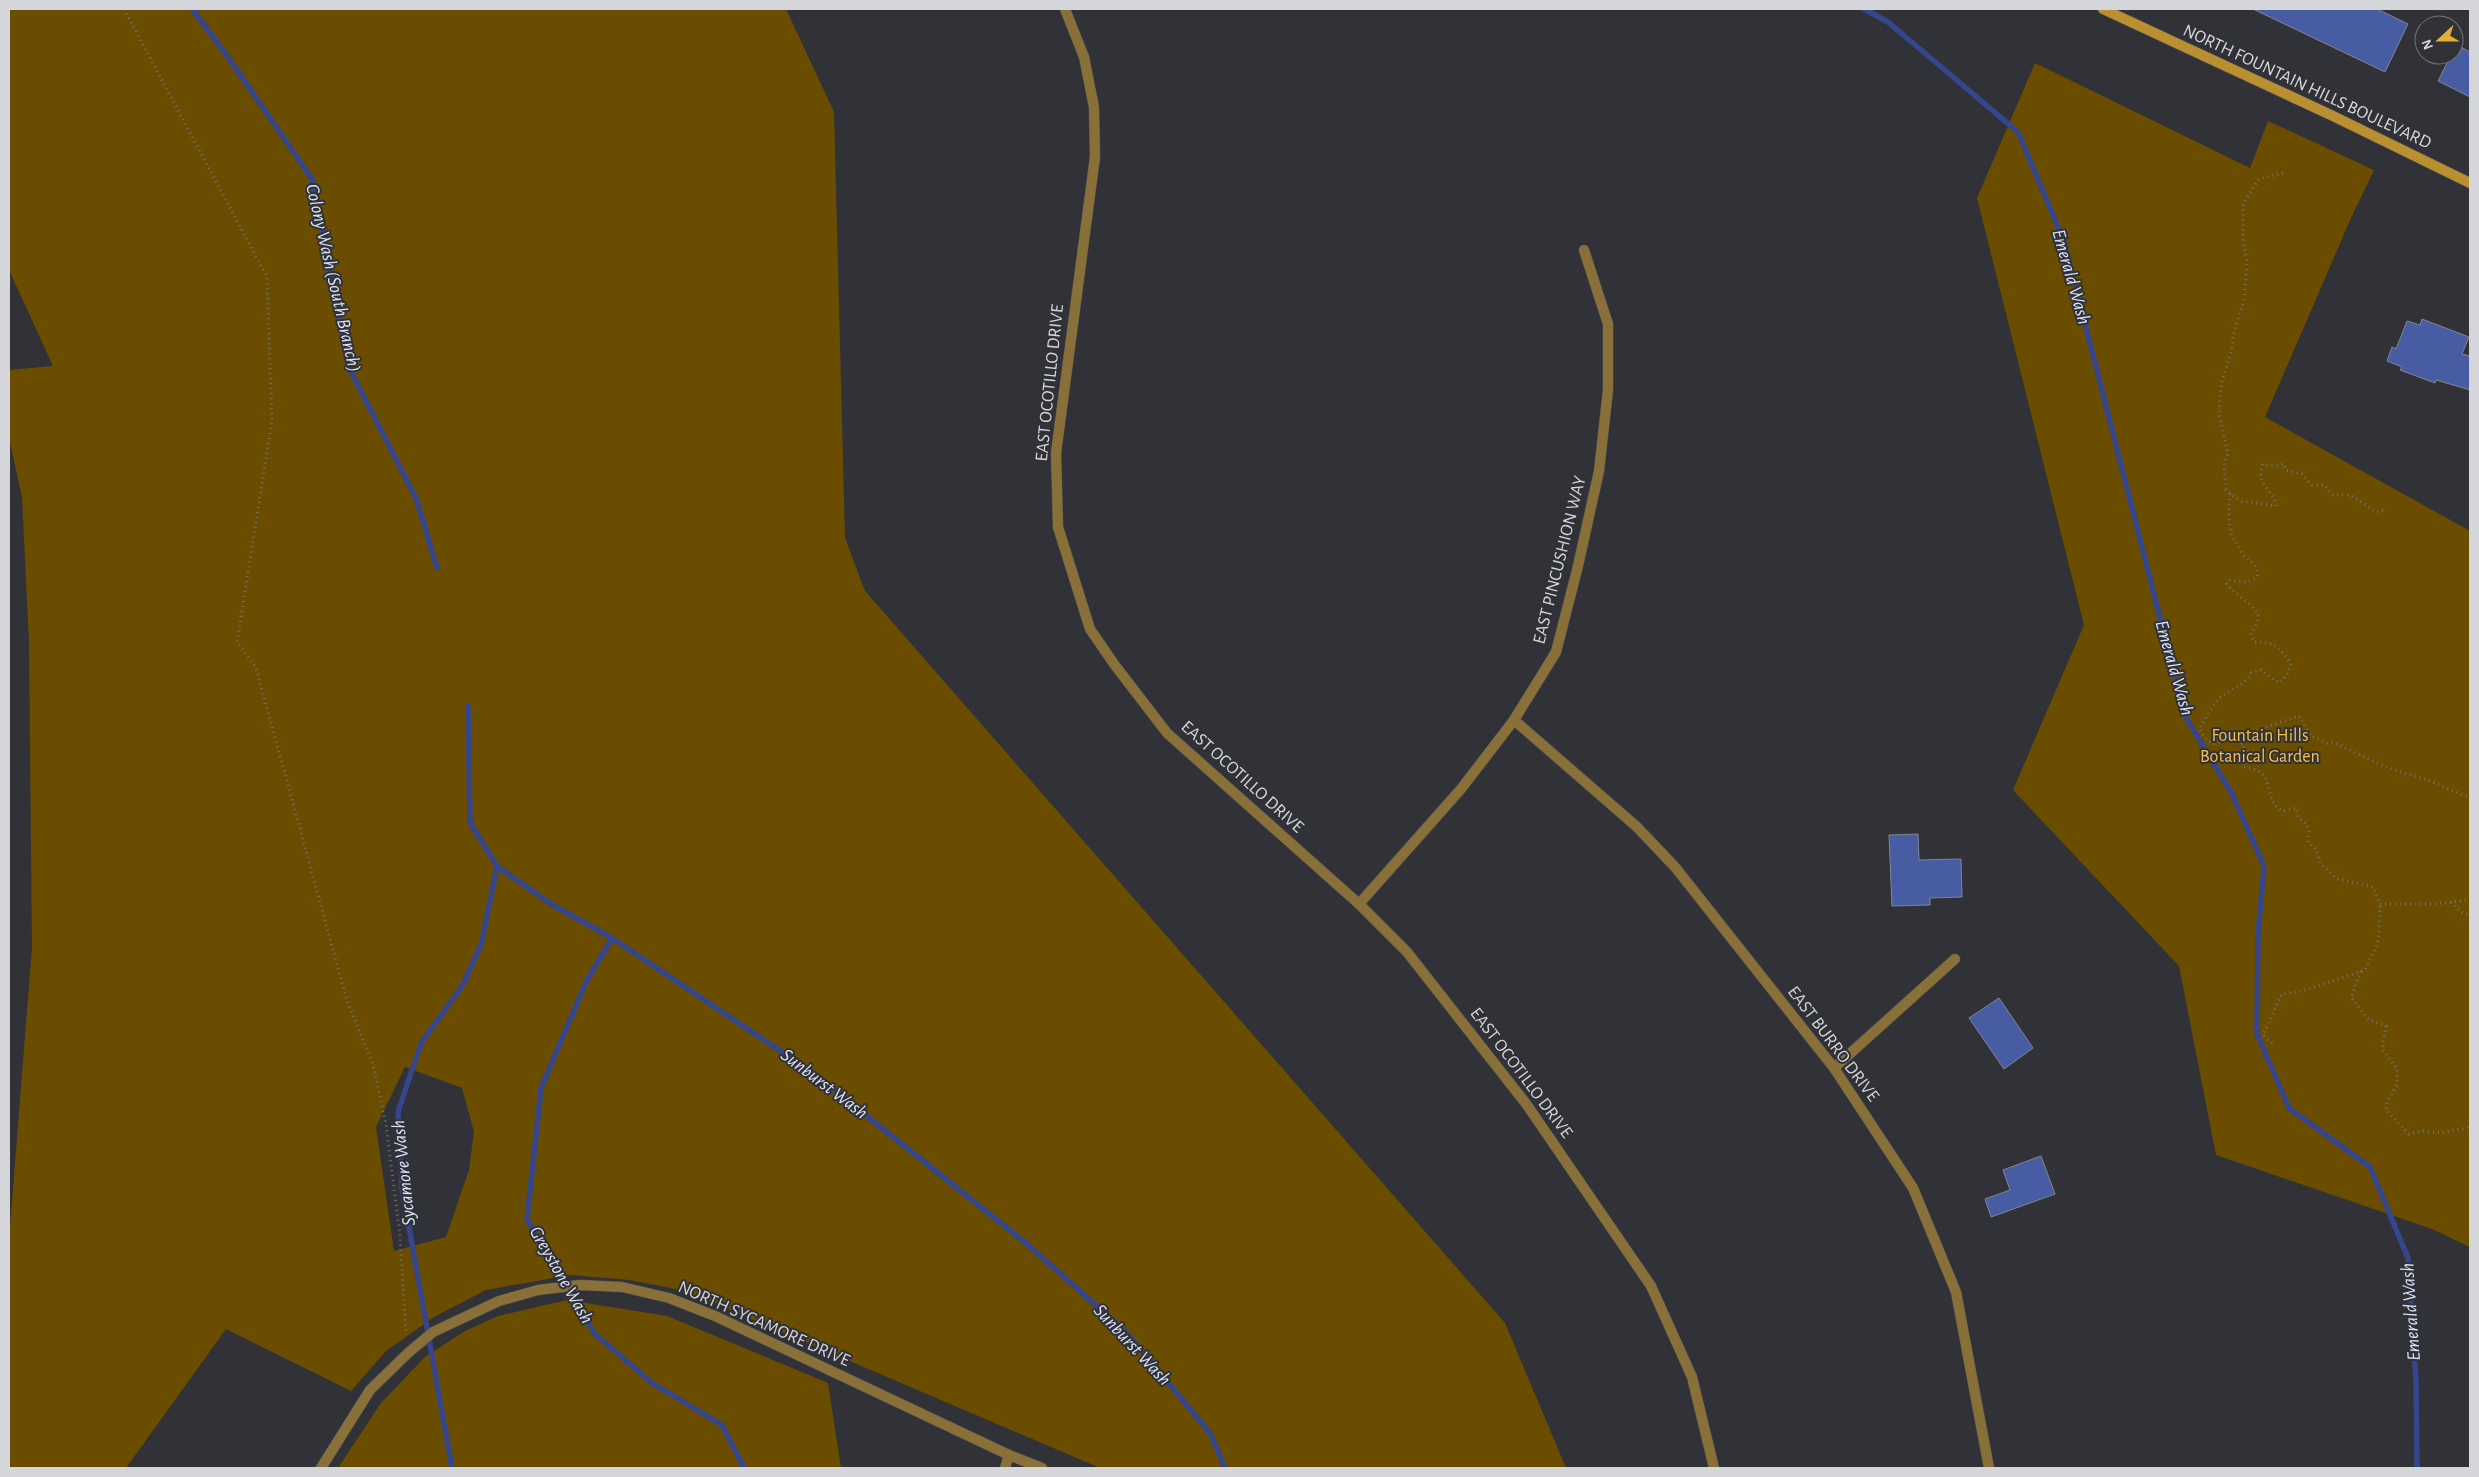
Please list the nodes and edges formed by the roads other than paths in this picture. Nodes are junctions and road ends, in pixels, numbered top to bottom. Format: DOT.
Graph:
graph roads {
  1 [pos="1065,9"];
  2 [pos="2103,9"];
  3 [pos="2470,184"];
  4 [pos="1584,250"];
  5 [pos="1514,720"];
  6 [pos="1359,904"];
  7 [pos="1956,959"];
  8 [pos="1834,1068"];
  9 [pos="1009,1455"];
  10 [pos="321,1468"];
  11 [pos="1005,1468"];
  12 [pos="1042,1468"];
  13 [pos="1714,1468"];
  14 [pos="1989,1468"];
  1 -- 6 [label="street, EAST OCOTILLO DRIVE"];
  2 -- 3 [label="main road, NORTH FOUNTAIN HILLS BOULEVARD"];
  4 -- 5 [label="street, EAST PINCUSHION WAY"];
  5 -- 6 [label="street, EAST PINCUSHION WAY"];
  5 -- 8 [label="street, EAST BURRO DRIVE"];
  6 -- 13 [label="street, EAST OCOTILLO DRIVE"];
  7 -- 8 [label="street"];
  8 -- 14 [label="street, EAST BURRO DRIVE"];
  9 -- 10 [label="street, NORTH SYCAMORE DRIVE"];
  9 -- 11 [label="street"];
  9 -- 12 [label="street, NORTH SYCAMORE DRIVE"];
}
